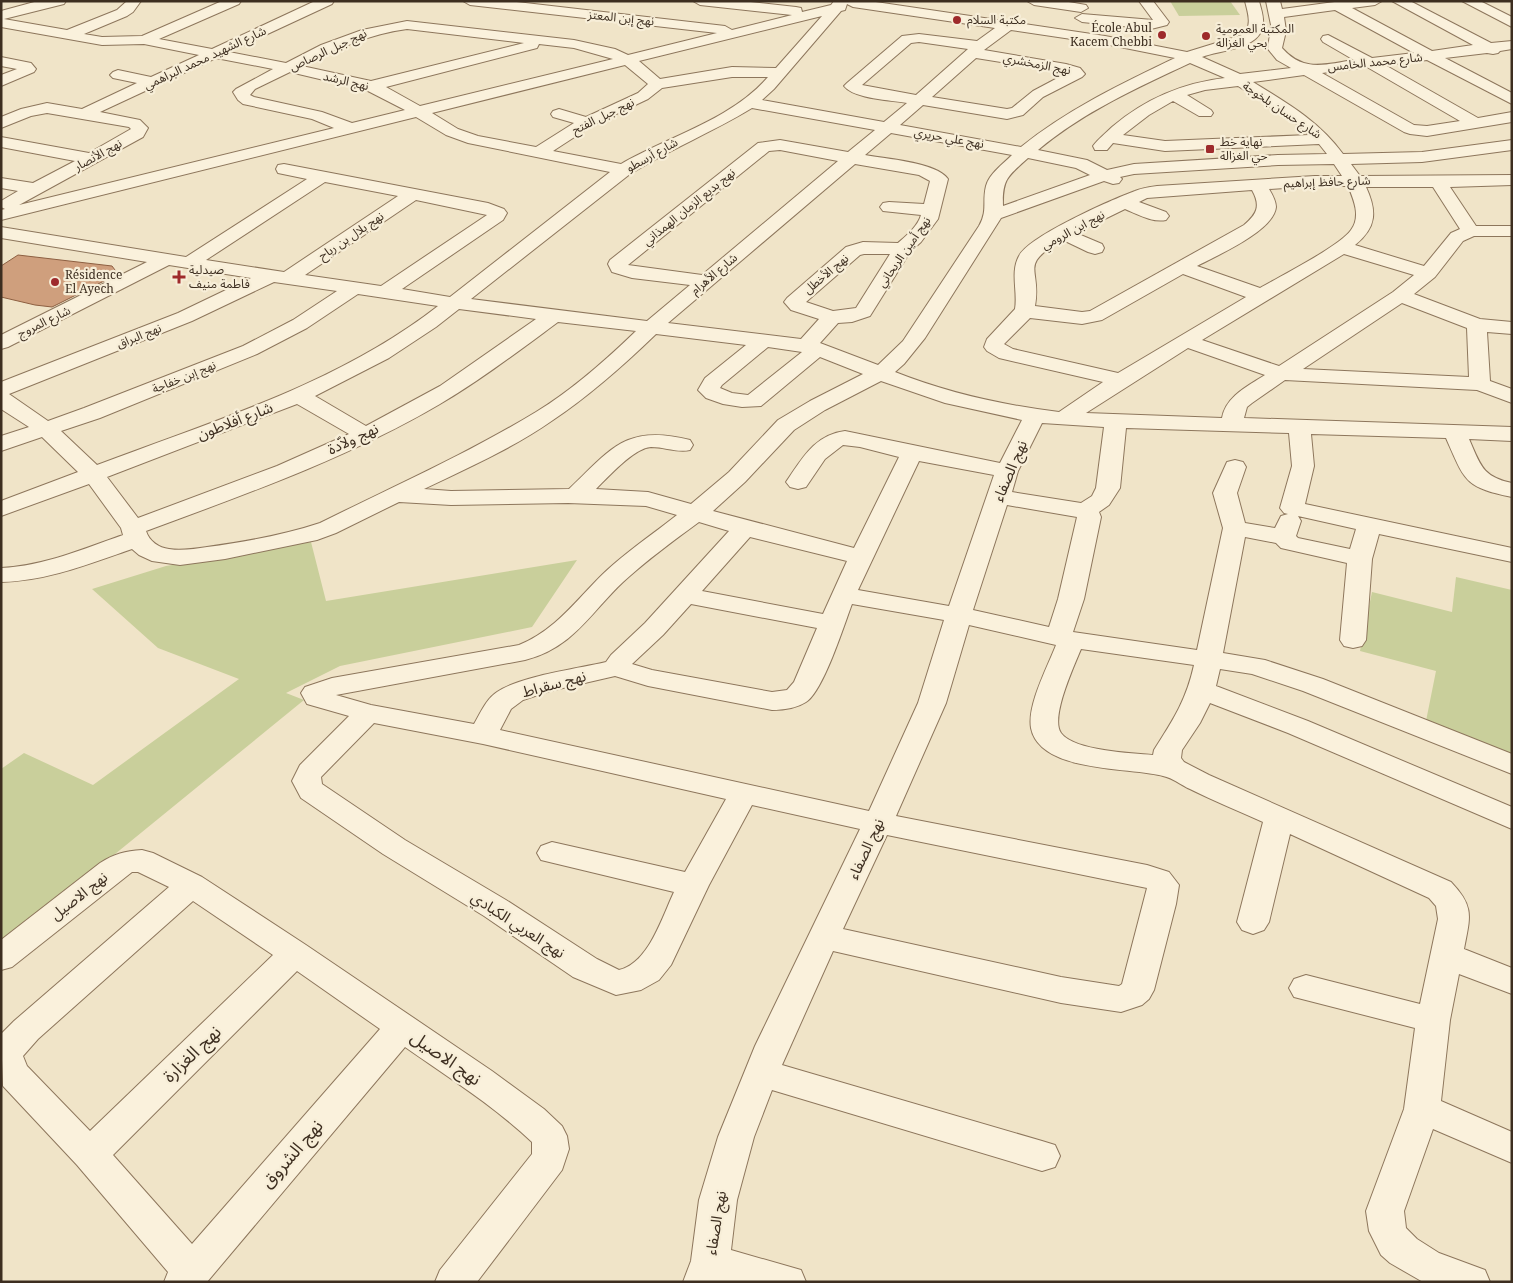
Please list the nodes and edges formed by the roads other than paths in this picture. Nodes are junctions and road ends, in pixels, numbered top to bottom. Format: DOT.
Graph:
graph roads {
  1 [pos="59,1"];
  2 [pos="134,1"];
  3 [pos="234,1"];
  4 [pos="327,1"];
  5 [pos="470,1"];
  6 [pos="700,1"];
  7 [pos="1034,1"];
  8 [pos="1146,1"];
  9 [pos="1252,1"];
  10 [pos="1376,1"];
  11 [pos="1398,1"];
  12 [pos="1469,1"];
  13 [pos="850,3"];
  14 [pos="1341,4"];
  15 [pos="1275,7"];
  16 [pos="536,9"];
  17 [pos="1080,9"];
  18 [pos="812,13"];
  19 [pos="1,16"];
  20 [pos="1,23"];
  21 [pos="1512,23"];
  22 [pos="1010,25"];
  23 [pos="738,31"];
  24 [pos="1066,33"];
  25 [pos="68,35"];
  26 [pos="500,35"];
  27 [pos="1328,39"];
  28 [pos="144,40"];
  29 [pos="544,40"];
  30 [pos="1512,46"];
  31 [pos="1490,48"];
  32 [pos="977,49"];
  33 [pos="216,53"];
  34 [pos="1430,56"];
  35 [pos="421,57"];
  36 [pos="1190,57"];
  37 [pos="627,59"];
  38 [pos="1512,60"];
  39 [pos="1,61"];
  40 [pos="1370,63"];
  41 [pos="453,64"];
  42 [pos="290,68"];
  43 [pos="1304,70"];
  44 [pos="780,73"];
  45 [pos="118,75"];
  46 [pos="1239,80"];
  47 [pos="1,81"];
  48 [pos="153,82"];
  49 [pos="657,84"];
  50 [pos="371,86"];
  51 [pos="1019,91"];
  52 [pos="1038,94"];
  53 [pos="1173,96"];
  54 [pos="1512,100"];
  55 [pos="919,101"];
  56 [pos="750,104"];
  57 [pos="416,110"];
  58 [pos="1205,113"];
  59 [pos="84,114"];
  60 [pos="559,114"];
  61 [pos="1512,117"];
  62 [pos="587,122"];
  63 [pos="1,123"];
  64 [pos="1475,123"];
  65 [pos="347,127"];
  66 [pos="888,128"];
  67 [pos="1110,138"];
  68 [pos="1324,138"];
  69 [pos="1,142"];
  70 [pos="1512,146"];
  71 [pos="1026,152"];
  72 [pos="538,153"];
  73 [pos="852,158"];
  74 [pos="92,159"];
  75 [pos="1339,159"];
  76 [pos="1081,164"];
  77 [pos="284,169"];
  78 [pos="624,170"];
  79 [pos="1105,175"];
  80 [pos="321,177"];
  81 [pos="1354,180"];
  82 [pos="1512,180"];
  83 [pos="1438,182"];
  84 [pos="1,183"];
  85 [pos="1258,185"];
  86 [pos="35,189"];
  87 [pos="413,194"];
  88 [pos="1142,194"];
  89 [pos="1125,203"];
  90 [pos="889,207"];
  91 [pos="1,209"];
  92 [pos="932,210"];
  93 [pos="994,214"];
  94 [pos="1,215"];
  95 [pos="1160,216"];
  96 [pos="1471,231"];
  97 [pos="1512,231"];
  98 [pos="1,232"];
  99 [pos="1062,233"];
  100 [pos="1342,247"];
  101 [pos="1095,248"];
  102 [pos="903,249"];
  103 [pos="167,259"];
  104 [pos="189,263"];
  105 [pos="1181,267"];
  106 [pos="1428,273"];
  107 [pos="281,276"];
  108 [pos="707,281"];
  109 [pos="355,288"];
  110 [pos="385,292"];
  111 [pos="1260,295"];
  112 [pos="1400,296"];
  113 [pos="454,303"];
  114 [pos="1024,311"];
  115 [pos="556,314"];
  116 [pos="832,317"];
  117 [pos="1477,324"];
  118 [pos="653,326"];
  119 [pos="1512,328"];
  120 [pos="765,340"];
  121 [pos="1187,341"];
  122 [pos="1,343"];
  123 [pos="812,348"];
  124 [pos="882,373"];
  125 [pos="1282,374"];
  126 [pos="1121,380"];
  127 [pos="1480,384"];
  128 [pos="1,390"];
  129 [pos="299,396"];
  130 [pos="1512,397"];
  131 [pos="1,399"];
  132 [pos="1049,417"];
  133 [pos="1116,420"];
  134 [pos="1233,425"];
  135 [pos="1299,427"];
  136 [pos="46,429"];
  137 [pos="1454,431"];
  138 [pos="366,434"];
  139 [pos="1512,434"];
  140 [pos="1,444"];
  141 [pos="682,445"];
  142 [pos="912,453"];
  143 [pos="1235,467"];
  144 [pos="94,475"];
  145 [pos="798,482"];
  146 [pos="1003,484"];
  147 [pos="1512,490"];
  148 [pos="400,495"];
  149 [pos="574,498"];
  150 [pos="1292,508"];
  151 [pos="1,509"];
  152 [pos="1085,511"];
  153 [pos="694,513"];
  154 [pos="1369,525"];
  155 [pos="745,528"];
  156 [pos="1235,528"];
  157 [pos="134,533"];
  158 [pos="1284,538"];
  159 [pos="1512,555"];
  160 [pos="862,557"];
  161 [pos="1360,559"];
  162 [pos="1,575"];
  163 [pos="685,595"];
  164 [pos="842,595"];
  165 [pos="958,614"];
  166 [pos="831,623"];
  167 [pos="1065,638"];
  168 [pos="1353,640"];
  169 [pos="1207,660"];
  170 [pos="616,668"];
  171 [pos="1202,690"];
  172 [pos="368,713"];
  173 [pos="483,735"];
  174 [pos="1512,765"];
  175 [pos="1173,768"];
  176 [pos="744,793"];
  177 [pos="1279,817"];
  178 [pos="1512,819"];
  179 [pos="878,823"];
  180 [pos="552,853"];
  181 [pos="191,885"];
  182 [pos="693,886"];
  183 [pos="1253,922"];
  184 [pos="824,937"];
  185 [pos="295,953"];
  186 [pos="1446,955"];
  187 [pos="1,958"];
  188 [pos="1512,982"];
  189 [pos="1306,988"];
  190 [pos="1433,1020"];
  191 [pos="402,1027"];
  192 [pos="761,1073"];
  193 [pos="1422,1110"];
  194 [pos="1512,1148"];
  195 [pos="90,1154"];
  196 [pos="1042,1156"];
  197 [pos="706,1271"];
  198 [pos="187,1277"];
  199 [pos="454,1282"];
  200 [pos="786,1282"];
  201 [pos="1471,1282"];
  1 -- 19 [label="street"];
  2 -- 25 [label="street"];
  3 -- 28 [label="street"];
  4 -- 33 [label="street, شارع الشهيد محمد البراهمي"];
  5 -- 16 [label="street, نهج إبن المعتز"];
  6 -- 18 [label="street"];
  7 -- 17 [label="street"];
  8 -- 17 [label="street"];
  9 -- 36 [label="street"];
  10 -- 14 [label="street"];
  11 -- 31 [label="street"];
  12 -- 21 [label="street"];
  13 -- 18 [label="street"];
  13 -- 22 [label="street, شارع حسان بلخوجة"];
  13 -- 44 [label="street, شارع أرسطو"];
  14 -- 15 [label="street"];
  14 -- 34 [label="street"];
  15 -- 43 [label="street"];
  16 -- 23 [label="street, نهج إبن المعتز"];
  16 -- 26 [label="street"];
  17 -- 24 [label="street"];
  18 -- 23 [label="street"];
  20 -- 25 [label="street"];
  22 -- 24 [label="street, شارع حسان بلخوجة"];
  22 -- 32 [label="street, شارع الأهرام"];
  23 -- 37 [label="street"];
  24 -- 36 [label="street, شارع حسان بلخوجة"];
  25 -- 28 [label="street"];
  26 -- 29 [label="street, نهج جبل الرصاص"];
  26 -- 42 [label="street, نهج جبل الرصاص"];
  27 -- 40 [label="street"];
  28 -- 33 [label="street, نهج الرشد"];
  29 -- 37 [label="street, نهج جبل الرصاص"];
  29 -- 41 [label="street"];
  30 -- 31 [label="street, شارع محمد الخامس"];
  31 -- 34 [label="street, شارع محمد الخامس"];
  31 -- 38 [label="street"];
  32 -- 52 [label="street, نهج الزمخشري"];
  32 -- 55 [label="street, شارع الأهرام"];
  32 -- 55 [label="street, نهج الزمخشري"];
  33 -- 42 [label="street, نهج الرشد"];
  33 -- 48 [label="street, شارع الشهيد محمد البراهمي"];
  34 -- 40 [label="street, شارع محمد الخامس"];
  34 -- 54 [label="street"];
  35 -- 41 [label="street"];
  36 -- 46 [label="street, شارع حسان بلخوجة"];
  36 -- 71 [label="street"];
  37 -- 49 [label="street"];
  37 -- 57 [label="street"];
  39 -- 47 [label="street"];
  40 -- 43 [label="street, شارع محمد الخامس"];
  40 -- 64 [label="street"];
  41 -- 50 [label="street"];
  42 -- 50 [label="street, نهج الرشد"];
  42 -- 65 [label="street, نهج جبل الرصاص"];
  43 -- 46 [label="street, شارع محمد الخامس"];
  43 -- 64 [label="street"];
  44 -- 49 [label="street"];
  44 -- 56 [label="street, شارع أرسطو"];
  45 -- 48 [label="street"];
  46 -- 53 [label="street, شارع محمد الخامس"];
  46 -- 68 [label="street, شارع حسان بلخوجة"];
  48 -- 59 [label="street, شارع الشهيد محمد البراهمي"];
  49 -- 62 [label="street, نهج جبل الفتح"];
  50 -- 57 [label="street, نهج الرشد"];
  51 -- 52 [label="street"];
  52 -- 55 [label="street, نهج الزمخشري"];
  53 -- 58 [label="street"];
  53 -- 67 [label="street, شارع محمد الخامس"];
  55 -- 66 [label="street, شارع الأهرام"];
  56 -- 66 [label="street, نهج علي حريري"];
  56 -- 78 [label="street, شارع أرسطو"];
  57 -- 65 [label="street"];
  57 -- 72 [label="street, نهج الرشد"];
  59 -- 63 [label="street"];
  59 -- 74 [label="street, نهج الأنصار"];
  60 -- 62 [label="street"];
  61 -- 64 [label="street"];
  62 -- 72 [label="street, نهج جبل الفتح"];
  65 -- 91 [label="street"];
  65 -- 94 [label="street"];
  66 -- 71 [label="street, نهج علي حريري"];
  66 -- 73 [label="street, شارع الأهرام"];
  67 -- 68 [label="street"];
  67 -- 76 [label="street, شارع محمد الخامس"];
  68 -- 75 [label="street, شارع حسان بلخوجة"];
  69 -- 74 [label="street"];
  70 -- 75 [label="street"];
  71 -- 76 [label="street, نهج علي حريري"];
  71 -- 93 [label="street"];
  72 -- 78 [label="street, نهج الرشد"];
  73 -- 92 [label="street, نهج أمين الريحاني"];
  73 -- 108 [label="street, شارع الأهرام"];
  73 -- 108 [label="street, نهج بديع الزمان الهمذاني"];
  74 -- 86 [label="street, نهج الأنصار"];
  75 -- 79 [label="street"];
  75 -- 81 [label="street, شارع حسان بلخوجة"];
  76 -- 79 [label="street, نهج علي حريري"];
  77 -- 80 [label="street"];
  78 -- 113 [label="street, شارع أرسطو"];
  79 -- 88 [label="street, نهج علي حريري"];
  79 -- 93 [label="street"];
  80 -- 87 [label="street"];
  80 -- 104 [label="street"];
  81 -- 83 [label="street, شارع حافظ إبراهيم"];
  81 -- 85 [label="street, شارع حافظ إبراهيم"];
  81 -- 100 [label="street, شارع حسان بلخوجة"];
  82 -- 83 [label="street, شارع حافظ إبراهيم"];
  83 -- 96 [label="street"];
  84 -- 86 [label="street"];
  85 -- 88 [label="street, شارع حافظ إبراهيم"];
  85 -- 105 [label="street"];
  86 -- 91 [label="street, نهج الأنصار"];
  87 -- 107 [label="street, نهج بلال بن رباح"];
  87 -- 110 [label="street"];
  88 -- 89 [label="street, نهج ابن الرومي"];
  89 -- 95 [label="street"];
  89 -- 99 [label="street, نهج ابن الرومي"];
  90 -- 92 [label="street"];
  92 -- 102 [label="street, نهج أمين الريحاني"];
  93 -- 124 [label="street"];
  96 -- 97 [label="street"];
  96 -- 106 [label="street"];
  98 -- 103 [label="street"];
  99 -- 101 [label="street"];
  99 -- 114 [label="street, نهج ابن الرومي"];
  100 -- 106 [label="street"];
  100 -- 111 [label="street, شارع حسان بلخوجة"];
  102 -- 116 [label="street, نهج أمين الريحاني"];
  102 -- 116 [label="street, نهج الأخطل"];
  103 -- 104 [label="street"];
  103 -- 122 [label="street, شارع المروج"];
  104 -- 107 [label="street"];
  105 -- 111 [label="street"];
  105 -- 114 [label="street"];
  106 -- 112 [label="street"];
  107 -- 109 [label="street"];
  107 -- 128 [label="street, نهج البراق"];
  108 -- 118 [label="street, شارع الأهرام"];
  109 -- 110 [label="street"];
  109 -- 136 [label="street, نهج إبن خفاجة"];
  110 -- 113 [label="street"];
  111 -- 121 [label="street, شارع حسان بلخوجة"];
  112 -- 117 [label="street"];
  112 -- 125 [label="street"];
  113 -- 115 [label="street"];
  113 -- 129 [label="street, شارع أفلاطون"];
  114 -- 126 [label="street"];
  115 -- 118 [label="street"];
  115 -- 138 [label="street, نهج ولاّدة"];
  116 -- 123 [label="street"];
  117 -- 119 [label="street"];
  117 -- 127 [label="street"];
  118 -- 120 [label="street"];
  118 -- 148 [label="street, شارع الأهرام"];
  120 -- 123 [label="street"];
  120 -- 123 [label="street"];
  121 -- 125 [label="street"];
  121 -- 126 [label="street, شارع حسان بلخوجة"];
  123 -- 124 [label="street"];
  124 -- 132 [label="street"];
  124 -- 153 [label="street"];
  125 -- 127 [label="street"];
  125 -- 134 [label="street"];
  126 -- 132 [label="street, شارع حسان بلخوجة"];
  127 -- 130 [label="street"];
  129 -- 138 [label="street"];
  129 -- 144 [label="street, شارع أفلاطون"];
  131 -- 136 [label="street"];
  132 -- 133 [label="street"];
  132 -- 146 [label="street, نهج الصفاء"];
  133 -- 134 [label="street"];
  133 -- 152 [label="street"];
  134 -- 135 [label="street"];
  135 -- 137 [label="street"];
  135 -- 150 [label="street"];
  136 -- 140 [label="street, نهج إبن خفاجة"];
  136 -- 144 [label="street"];
  137 -- 139 [label="street"];
  137 -- 147 [label="street"];
  138 -- 157 [label="street, نهج ولاّدة"];
  141 -- 149 [label="street"];
  142 -- 145 [label="street"];
  142 -- 146 [label="street"];
  142 -- 160 [label="street"];
  143 -- 156 [label="street"];
  144 -- 151 [label="street, شارع أفلاطون"];
  144 -- 157 [label="street"];
  146 -- 152 [label="street"];
  146 -- 165 [label="street, نهج الصفاء"];
  148 -- 149 [label="street"];
  148 -- 157 [label="street, شارع الأهرام"];
  149 -- 153 [label="street"];
  150 -- 154 [label="street"];
  150 -- 158 [label="street"];
  152 -- 167 [label="street"];
  153 -- 155 [label="street"];
  153 -- 172 [label="street"];
  154 -- 159 [label="street"];
  154 -- 161 [label="street"];
  155 -- 160 [label="street"];
  155 -- 163 [label="street"];
  156 -- 158 [label="street"];
  156 -- 169 [label="street"];
  157 -- 162 [label="street, نهج ولاّدة"];
  158 -- 161 [label="street"];
  160 -- 164 [label="street"];
  161 -- 168 [label="street"];
  163 -- 166 [label="street"];
  163 -- 170 [label="street"];
  164 -- 165 [label="street"];
  164 -- 166 [label="street"];
  165 -- 167 [label="street"];
  165 -- 179 [label="street, نهج الصفاء"];
  166 -- 170 [label="street"];
  167 -- 169 [label="street"];
  167 -- 175 [label="street"];
  169 -- 171 [label="street"];
  169 -- 174 [label="street"];
  170 -- 173 [label="street, نهج سقراط"];
  171 -- 175 [label="street"];
  171 -- 178 [label="street"];
  172 -- 173 [label="street"];
  172 -- 182 [label="street, نهج العربي الكبادي"];
  173 -- 176 [label="street"];
  175 -- 177 [label="street"];
  176 -- 179 [label="street"];
  176 -- 182 [label="street, نهج العربي الكبادي"];
  177 -- 183 [label="street"];
  177 -- 186 [label="street"];
  179 -- 184 [label="street, نهج الصفاء"];
  179 -- 184 [label="street"];
  180 -- 182 [label="street"];
  181 -- 185 [label="street, نهج الاصيل"];
  181 -- 187 [label="street, نهج الاصيل"];
  181 -- 195 [label="street"];
  184 -- 192 [label="street, نهج الصفاء"];
  185 -- 191 [label="street, نهج الاصيل"];
  185 -- 195 [label="street, نهج الغزارة"];
  186 -- 188 [label="street"];
  186 -- 190 [label="street"];
  189 -- 190 [label="street"];
  190 -- 193 [label="street"];
  191 -- 198 [label="street, نهج الشروق"];
  191 -- 199 [label="street, نهج الاصيل"];
  192 -- 196 [label="street"];
  192 -- 197 [label="street, نهج الصفاء"];
  193 -- 194 [label="street"];
  193 -- 201 [label="street"];
  195 -- 198 [label="street"];
  197 -- 200 [label="street"];
}
